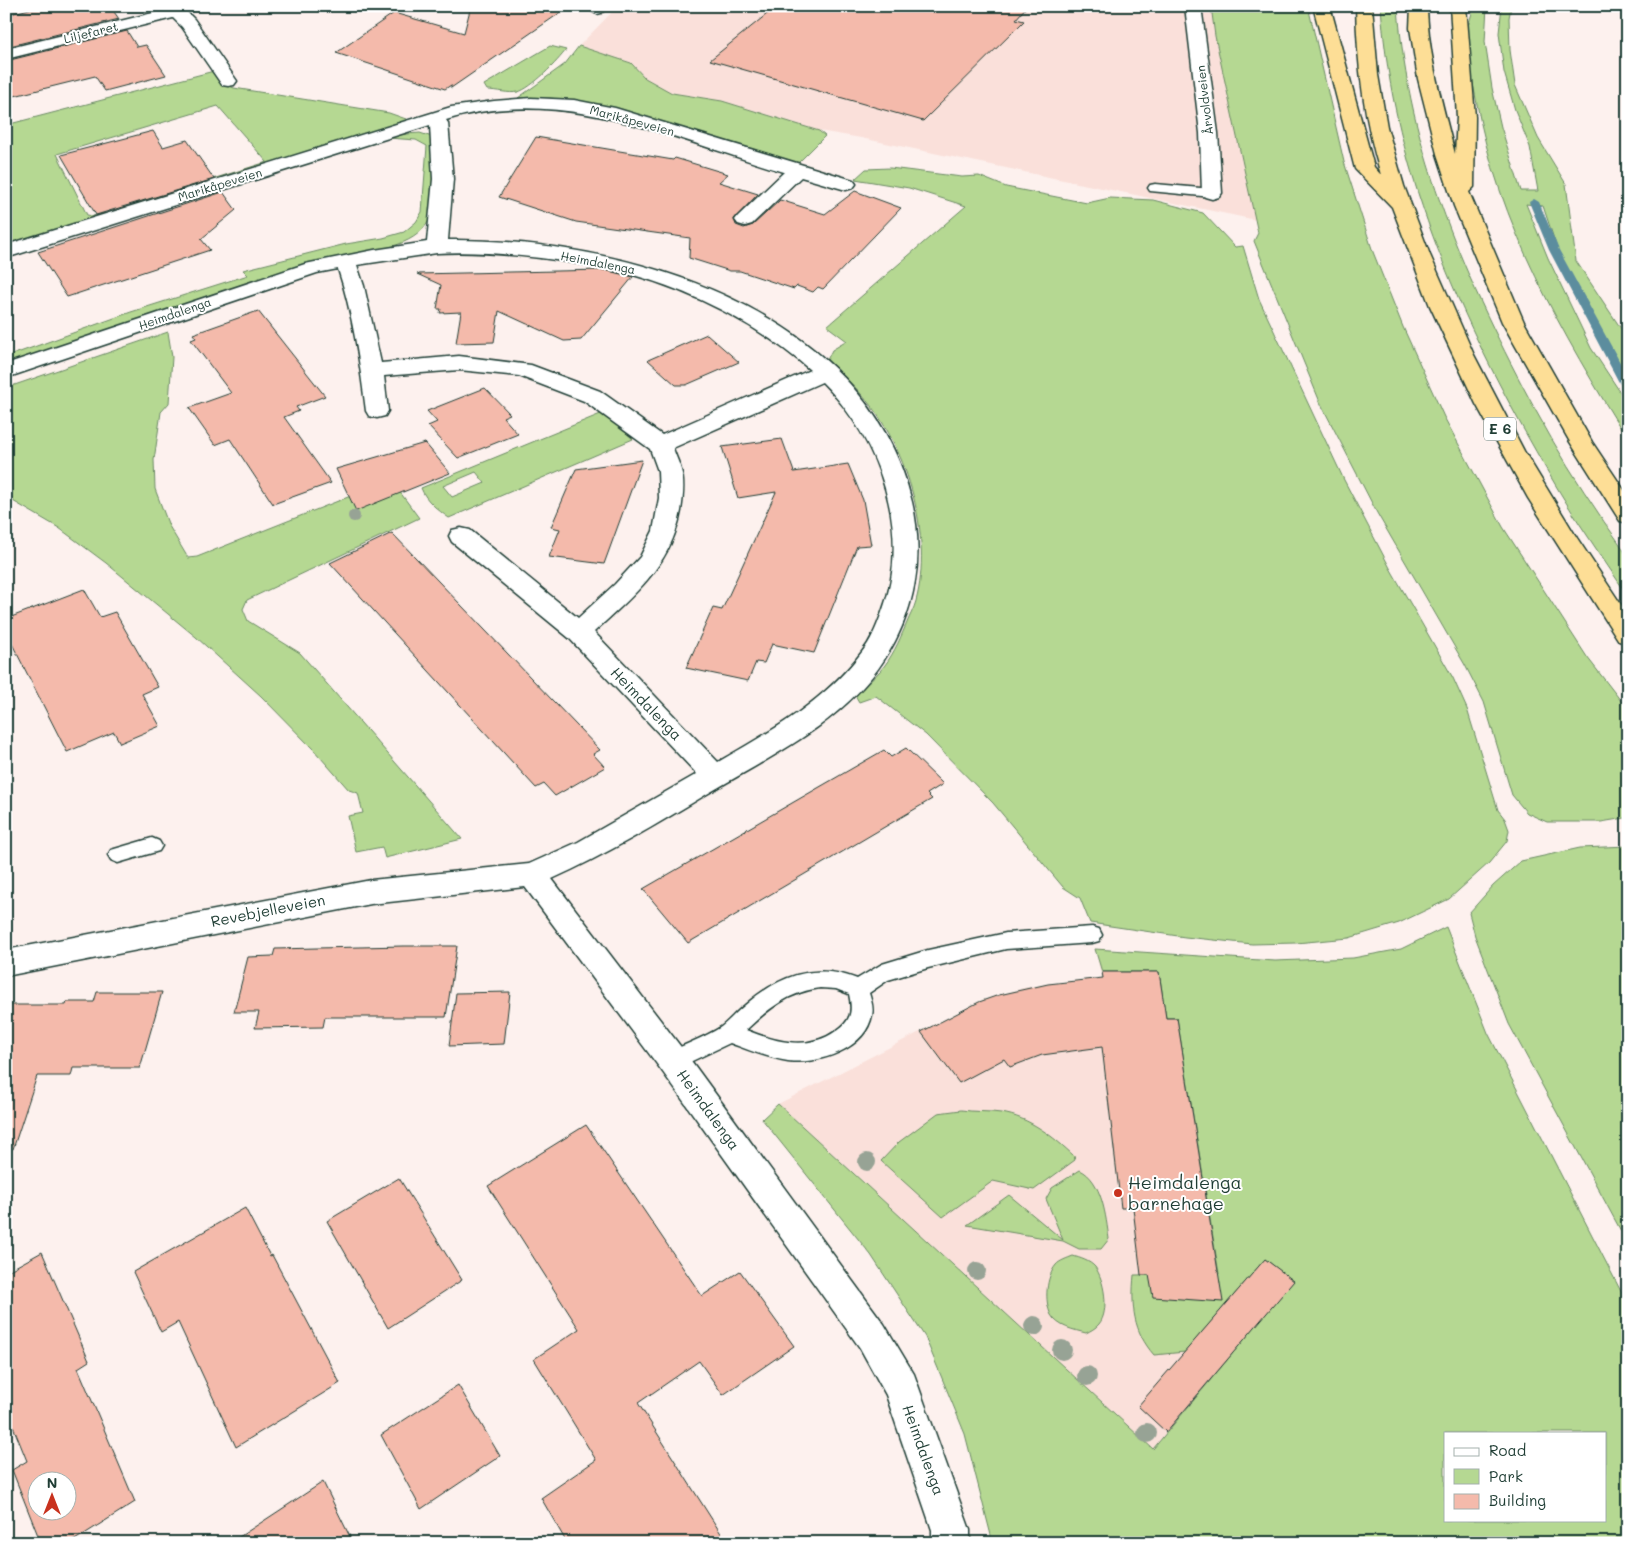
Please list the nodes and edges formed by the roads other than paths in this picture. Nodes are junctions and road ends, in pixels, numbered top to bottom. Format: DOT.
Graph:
graph roads {
  1 [pos="1193,6"];
  2 [pos="1322,6"];
  3 [pos="1364,6"];
  4 [pos="1419,6"];
  5 [pos="1458,6"];
  6 [pos="174,9"];
  7 [pos="6,54"];
  8 [pos="228,81"];
  9 [pos="434,120"];
  10 [pos="797,171"];
  11 [pos="846,184"];
  12 [pos="1155,188"];
  13 [pos="1212,193"];
  14 [pos="1464,206"];
  15 [pos="1402,208"];
  16 [pos="745,220"];
  17 [pos="437,247"];
  18 [pos="6,252"];
  19 [pos="345,261"];
  20 [pos="372,370"];
  21 [pos="6,371"];
  22 [pos="825,372"];
  23 [pos="377,411"];
  24 [pos="660,445"];
  25 [pos="1628,515"];
  26 [pos="462,536"];
  27 [pos="578,632"];
  28 [pos="1628,635"];
  29 [pos="715,776"];
  30 [pos="152,846"];
  31 [pos="118,854"];
  32 [pos="532,875"];
  33 [pos="1092,935"];
  34 [pos="6,963"];
  35 [pos="858,989"];
  36 [pos="729,1033"];
  37 [pos="673,1061"];
  38 [pos="951,1543"];
  1 -- 13 [label="street, Årvoldveien"];
  2 -- 15 [label="highway, E 6"];
  3 -- 15 [label="highway, E 6"];
  4 -- 14 [label="highway"];
  5 -- 14 [label="highway"];
  6 -- 7 [label="street, Liljefaret"];
  6 -- 8 [label="street, Liljefaret"];
  9 -- 10 [label="street, Marikåpeveien"];
  9 -- 17 [label="street"];
  9 -- 18 [label="street, Marikåpeveien"];
  10 -- 11 [label="street, Marikåpeveien"];
  10 -- 16 [label="street"];
  12 -- 13 [label="lane"];
  14 -- 25 [label="highway"];
  15 -- 28 [label="highway, E 6"];
  17 -- 19 [label="street, Heimdalenga"];
  17 -- 22 [label="street, Heimdalenga"];
  19 -- 20 [label="street"];
  19 -- 21 [label="street, Heimdalenga"];
  20 -- 23 [label="street"];
  20 -- 24 [label="street"];
  22 -- 24 [label="street"];
  22 -- 29 [label="street, Heimdalenga"];
  24 -- 27 [label="street"];
  26 -- 27 [label="street, Heimdalenga"];
  27 -- 29 [label="street, Heimdalenga"];
  29 -- 32 [label="street, Heimdalenga"];
  30 -- 31 [label="lane"];
  32 -- 34 [label="street, Revebjelleveien"];
  32 -- 37 [label="street, Heimdalenga"];
  33 -- 35 [label="lane"];
  35 -- 36 [label="lane"];
  35 -- 36 [label="lane"];
  36 -- 37 [label="lane"];
  37 -- 38 [label="street, Heimdalenga"];
}
